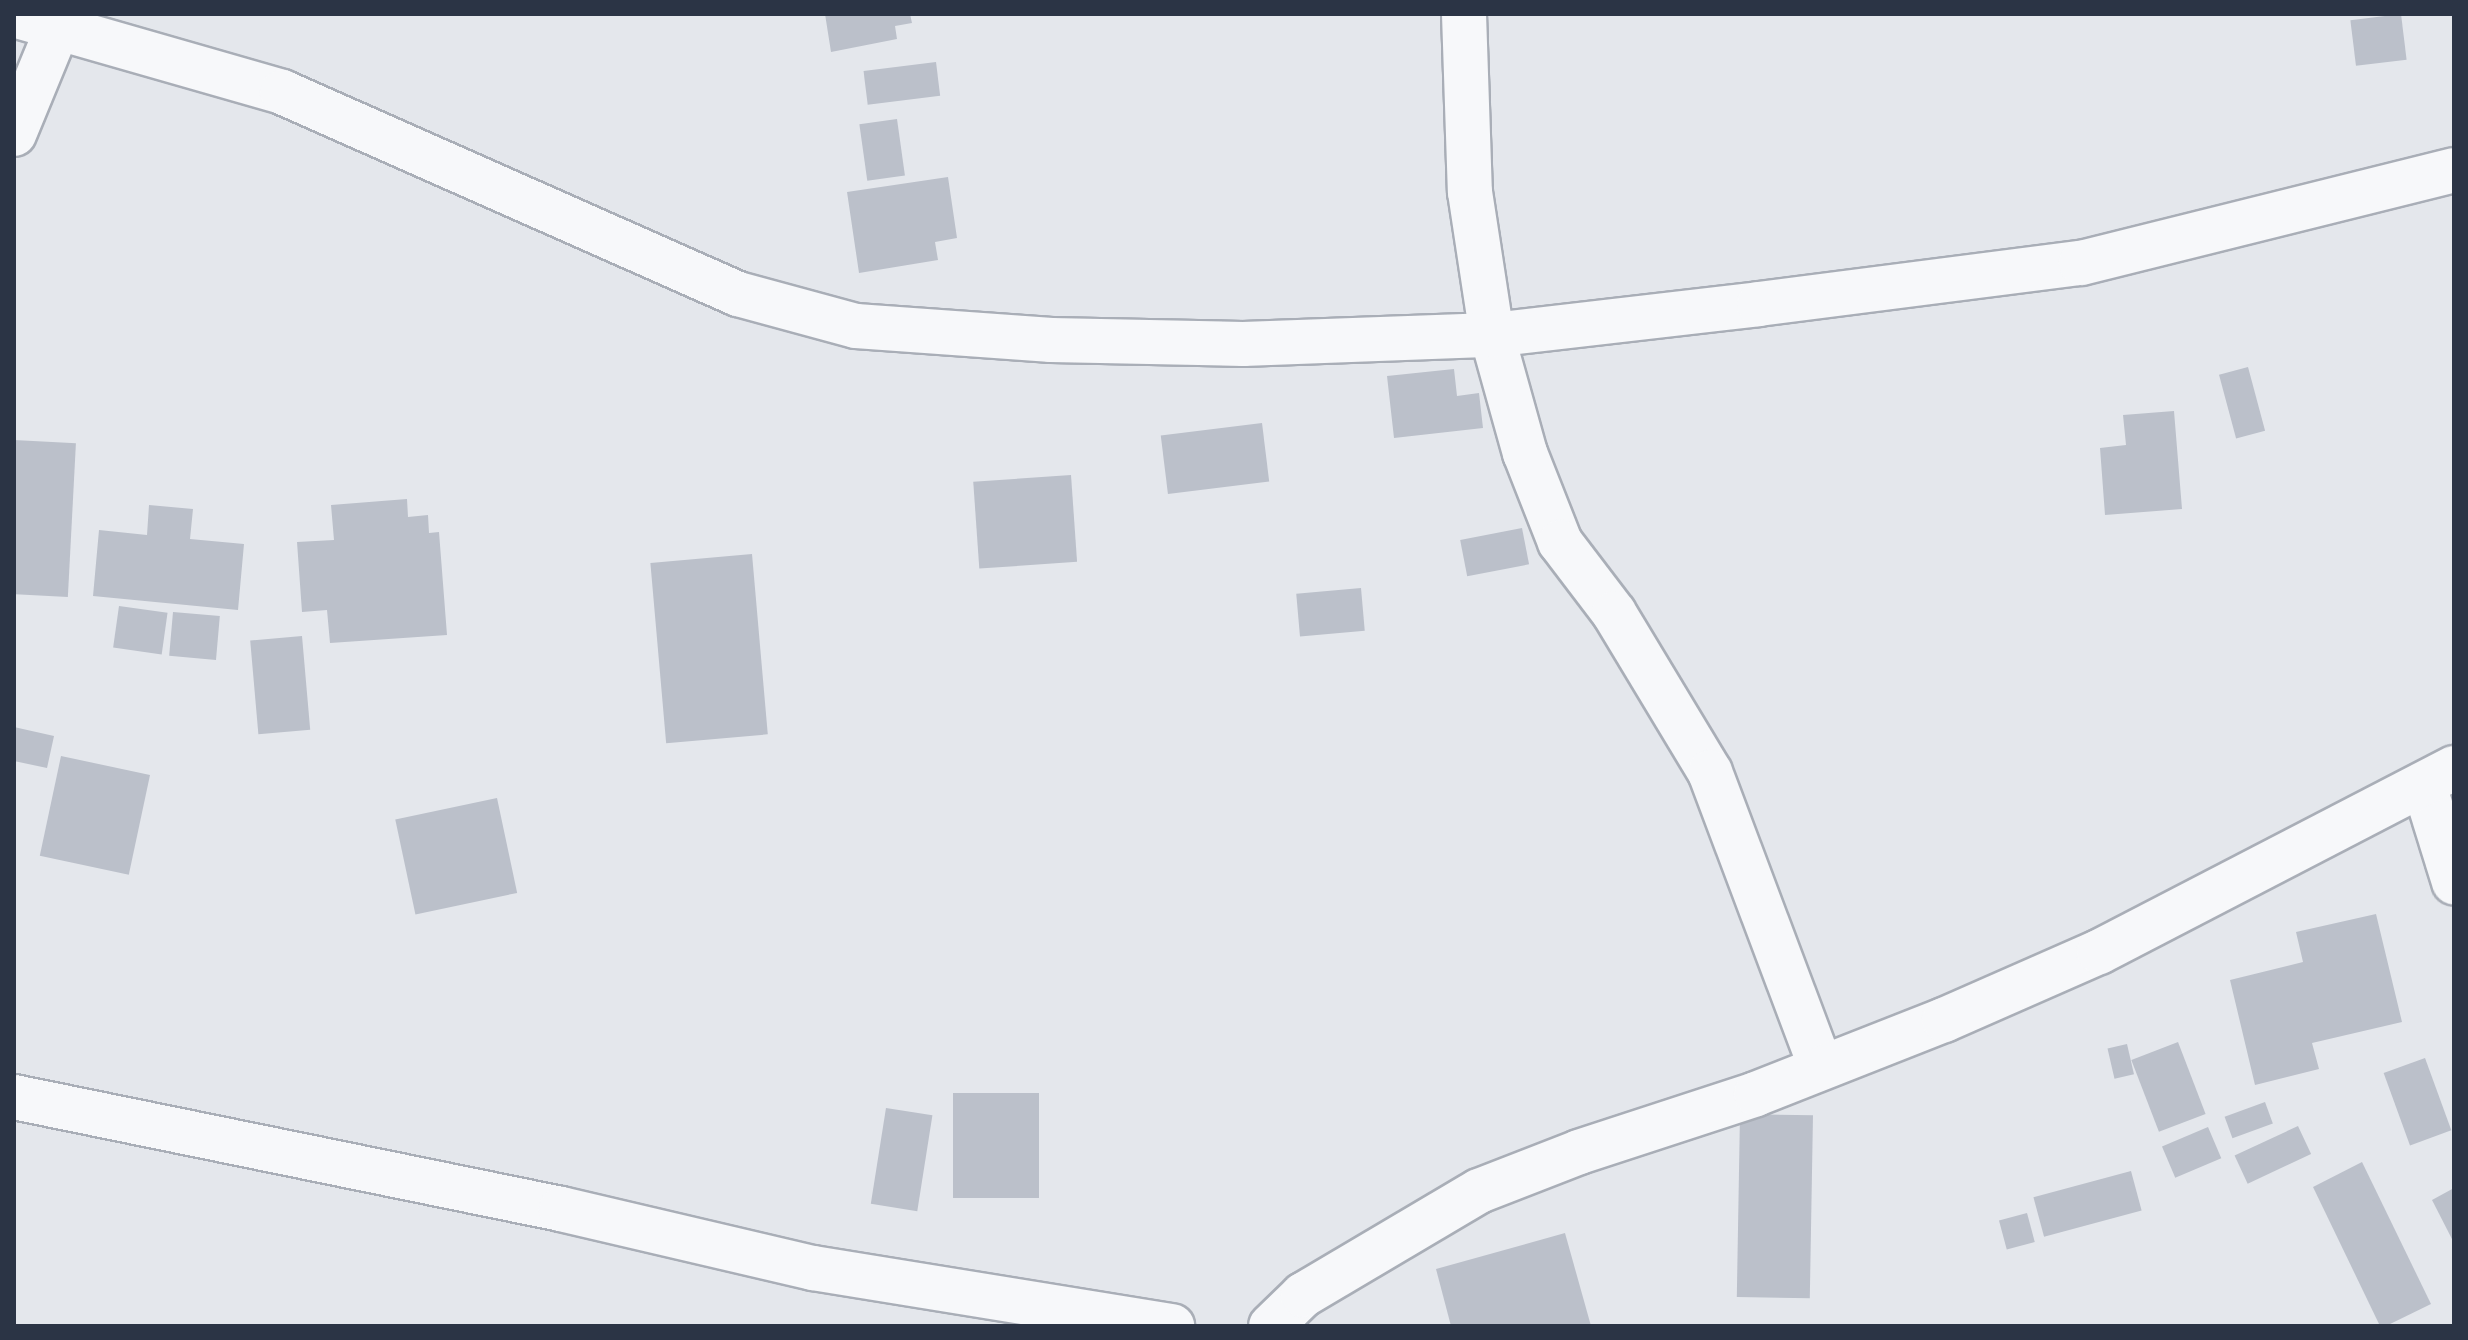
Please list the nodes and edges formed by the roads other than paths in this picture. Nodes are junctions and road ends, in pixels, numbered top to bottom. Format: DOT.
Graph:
graph roads {
  1 [pos="1464,14"];
  2 [pos="14,15"];
  3 [pos="59,25"];
  4 [pos="14,134"];
  5 [pos="2454,170"];
  6 [pos="1492,335"];
  7 [pos="2439,777"];
  8 [pos="2454,882"];
  9 [pos="1821,1067"];
  10 [pos="14,1097"];
  11 [pos="1172,1326"];
  12 [pos="1271,1326"];
  1 -- 6 [label="street"];
  2 -- 3 [label="street"];
  3 -- 4 [label="street"];
  3 -- 6 [label="street"];
  5 -- 6 [label="street"];
  6 -- 9 [label="street"];
  7 -- 8 [label="street"];
  7 -- 9 [label="street"];
  9 -- 12 [label="street"];
  10 -- 11 [label="street"];
}
